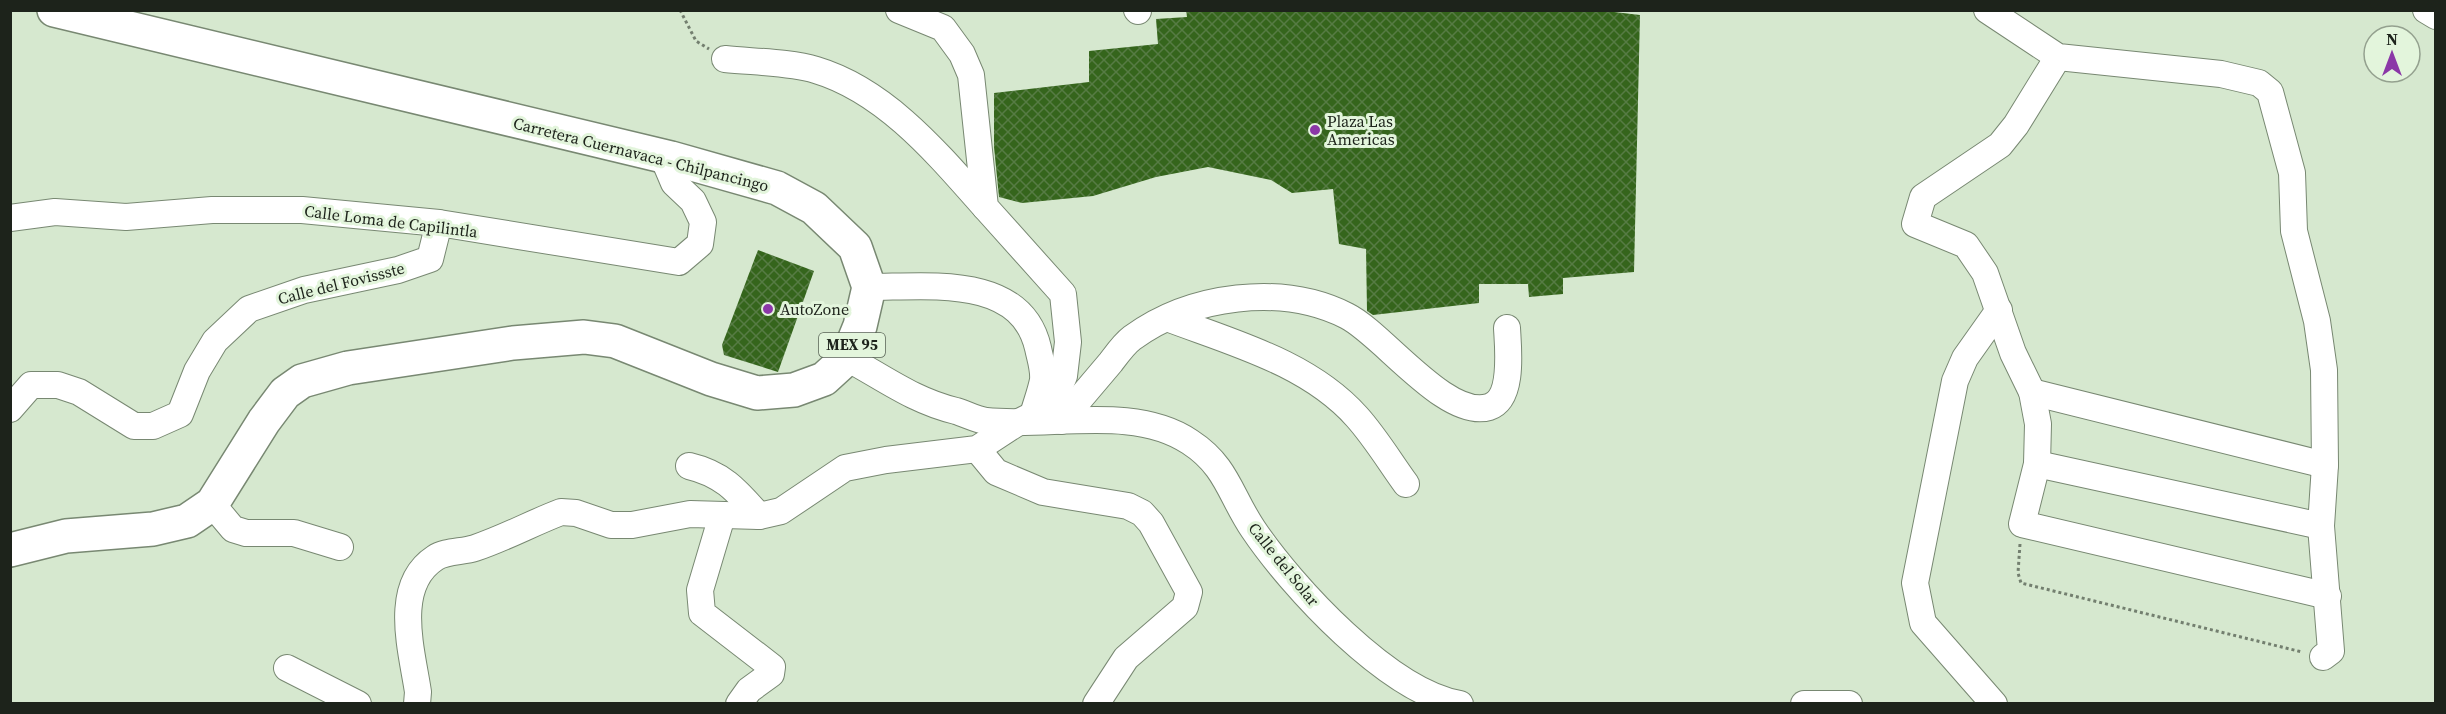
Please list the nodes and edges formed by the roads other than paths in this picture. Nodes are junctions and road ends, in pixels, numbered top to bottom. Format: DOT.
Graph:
graph roads {
  1 [pos="54,10"];
  2 [pos="899,10"];
  3 [pos="1987,10"];
  4 [pos="2426,10"];
  5 [pos="2436,16"];
  6 [pos="2058,57"];
  7 [pos="725,59"];
  8 [pos="663,157"];
  9 [pos="985,207"];
  10 [pos="10,218"];
  11 [pos="439,223"];
  12 [pos="869,286"];
  13 [pos="1999,310"];
  14 [pos="1167,318"];
  15 [pos="1507,328"];
  16 [pos="847,358"];
  17 [pos="2032,392"];
  18 [pos="10,409"];
  19 [pos="1025,419"];
  20 [pos="1061,421"];
  21 [pos="977,449"];
  22 [pos="2037,464"];
  23 [pos="2325,465"];
  24 [pos="689,466"];
  25 [pos="1406,484"];
  26 [pos="212,504"];
  27 [pos="722,516"];
  28 [pos="759,516"];
  29 [pos="2321,526"];
  30 [pos="340,547"];
  31 [pos="10,550"];
  32 [pos="2328,596"];
  33 [pos="2322,657"];
  34 [pos="287,668"];
  35 [pos="412,700"];
  36 [pos="358,704"];
  37 [pos="739,704"];
  38 [pos="1096,704"];
  39 [pos="1460,704"];
  40 [pos="1803,704"];
  41 [pos="1849,704"];
  42 [pos="1994,704"];
  1 -- 8 [label="main road, Carretera Cuernavaca - Chilpancingo"];
  2 -- 9 [label="street"];
  3 -- 6 [label="street"];
  4 -- 5 [label="street"];
  6 -- 13 [label="street"];
  6 -- 23 [label="street"];
  7 -- 9 [label="street"];
  8 -- 11 [label="street, Calle Loma de Capilintla"];
  8 -- 12 [label="main road, Carretera Cuernavaca - Chilpancingo"];
  9 -- 19 [label="street"];
  10 -- 11 [label="street, Calle Loma de Capilintla"];
  11 -- 18 [label="street, Calle del Fovissste"];
  12 -- 16 [label="main road, MEX 95"];
  12 -- 19 [label="street"];
  13 -- 17 [label="street"];
  13 -- 42 [label="street"];
  14 -- 15 [label="street"];
  14 -- 20 [label="street"];
  14 -- 25 [label="street"];
  16 -- 19 [label="street, Calle del Solar"];
  16 -- 26 [label="main road, MEX 95"];
  17 -- 22 [label="street"];
  17 -- 23 [label="street"];
  19 -- 20 [label="street, Calle del Solar"];
  19 -- 21 [label="street"];
  20 -- 39 [label="street, Calle del Solar"];
  21 -- 28 [label="street"];
  21 -- 38 [label="street"];
  22 -- 29 [label="street"];
  22 -- 32 [label="street"];
  23 -- 29 [label="street"];
  24 -- 28 [label="street"];
  26 -- 30 [label="street"];
  26 -- 31 [label="main road, MEX 95"];
  27 -- 28 [label="street"];
  27 -- 35 [label="street"];
  27 -- 37 [label="street"];
  29 -- 32 [label="street"];
  32 -- 33 [label="street"];
  34 -- 36 [label="street"];
  40 -- 41 [label="street"];
}
